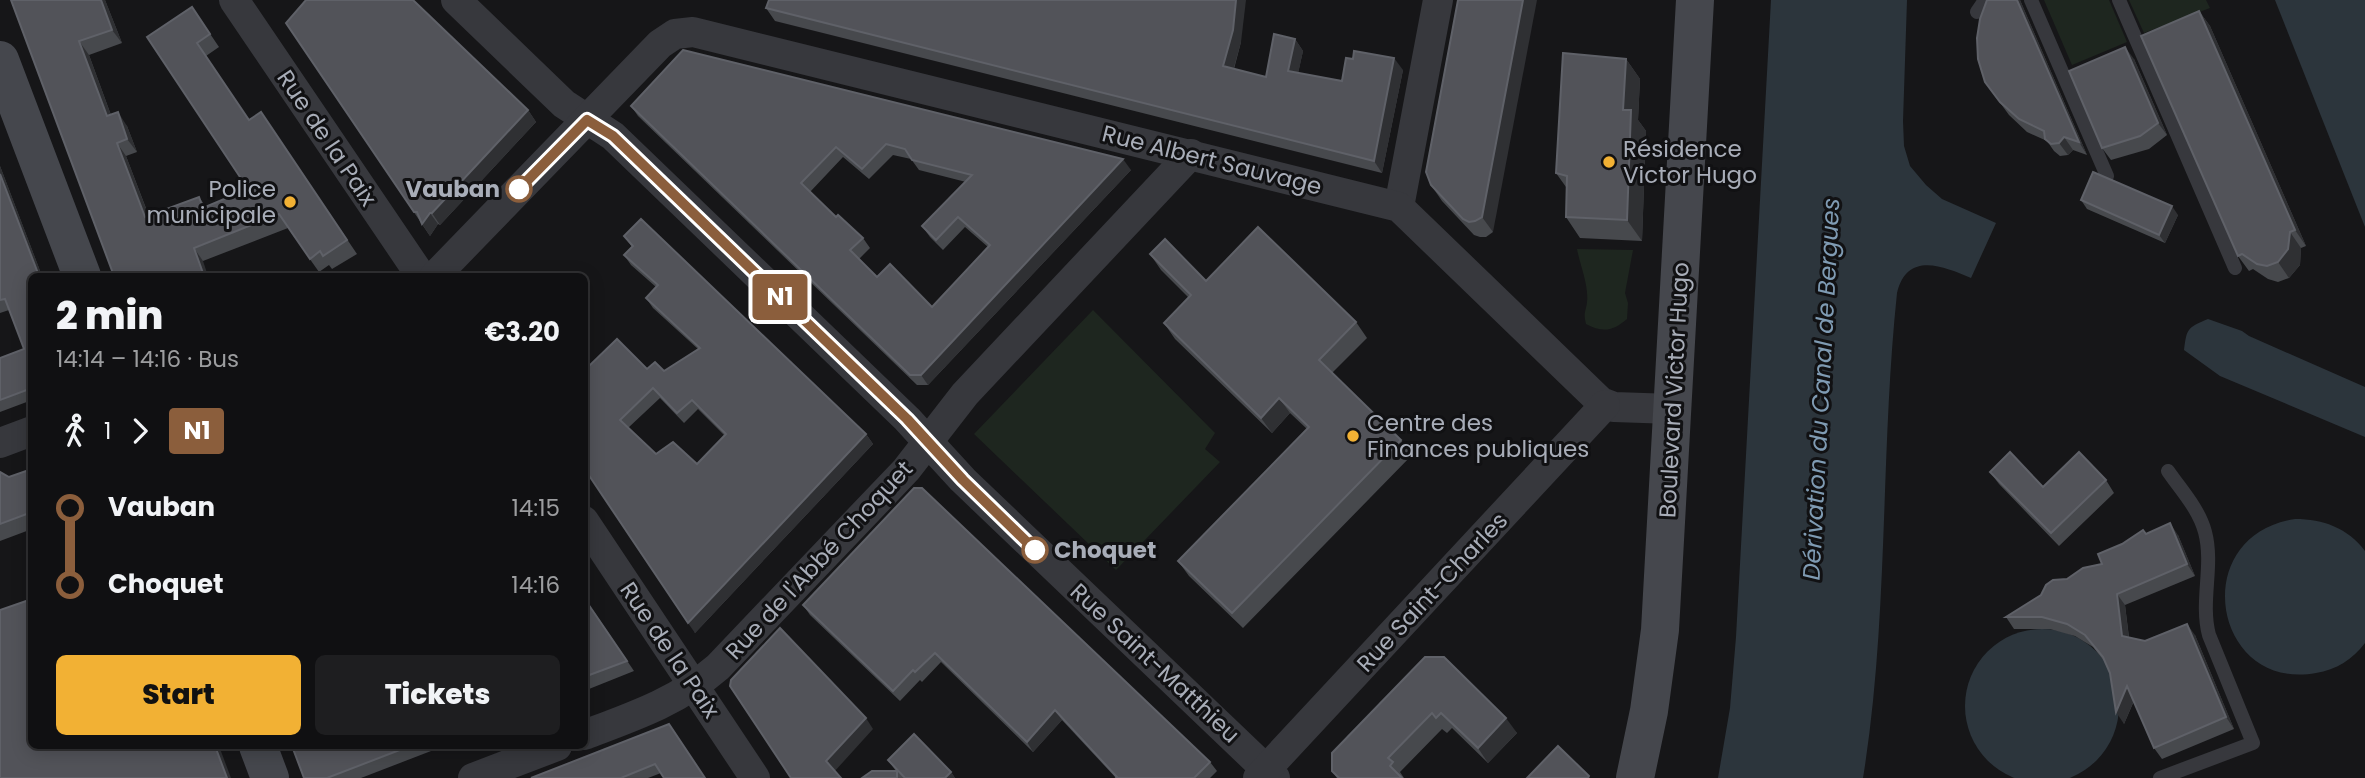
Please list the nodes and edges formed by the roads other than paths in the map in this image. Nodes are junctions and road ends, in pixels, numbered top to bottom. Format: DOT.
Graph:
graph roads {
  1 [pos="234,0"];
  2 [pos="456,0"];
  3 [pos="1438,0"];
  4 [pos="1695,0"];
  5 [pos="2031,0"];
  6 [pos="2119,0"];
  7 [pos="0,60"];
  8 [pos="587,120"];
  9 [pos="1191,154"];
  10 [pos="2107,176"];
  11 [pos="1399,207"];
  12 [pos="2235,268"];
  13 [pos="81,273"];
  14 [pos="419,273"];
  15 [pos="438,273"];
  16 [pos="1605,405"];
  17 [pos="1673,409"];
  18 [pos="28,432"];
  19 [pos="928,442"];
  20 [pos="0,443"];
  21 [pos="2168,471"];
  22 [pos="588,528"];
  23 [pos="694,686"];
  24 [pos="588,733"];
  25 [pos="259,749"];
  26 [pos="549,749"];
  27 [pos="1266,775"];
  28 [pos="270,778"];
  29 [pos="473,778"];
  30 [pos="755,778"];
  31 [pos="1635,778"];
  32 [pos="2160,778"];
  1 -- 14 [label="street, Rue de la Paix"];
  2 -- 8 [label="street, Rue Saint-Matthieu"];
  3 -- 11 [label="street"];
  4 -- 17 [label="main road, Boulevard Victor Hugo"];
  5 -- 10 [label="lane"];
  6 -- 12 [label="lane"];
  7 -- 13 [label="main road"];
  8 -- 9 [label="street, Rue Albert Sauvage"];
  8 -- 15 [label="street"];
  8 -- 19 [label="street, Rue Saint-Matthieu"];
  9 -- 11 [label="street, Rue Albert Sauvage"];
  9 -- 19 [label="street, Rue de l'Abbé Choquet"];
  11 -- 16 [label="street, Rue Albert Sauvage"];
  16 -- 17 [label="street"];
  16 -- 27 [label="street, Rue Saint-Charles"];
  17 -- 31 [label="main road, Boulevard Victor Hugo"];
  18 -- 20 [label="street"];
  19 -- 23 [label="street, Rue de l'Abbé Choquet"];
  19 -- 27 [label="street, Rue Saint-Matthieu"];
  21 -- 32 [label="lane"];
  22 -- 23 [label="street, Rue de la Paix"];
  23 -- 24 [label="street, Rue de l'Abbé Choquet"];
  23 -- 30 [label="street, Rue de la Paix"];
  25 -- 28 [label="main road"];
  26 -- 29 [label="street"];
}
